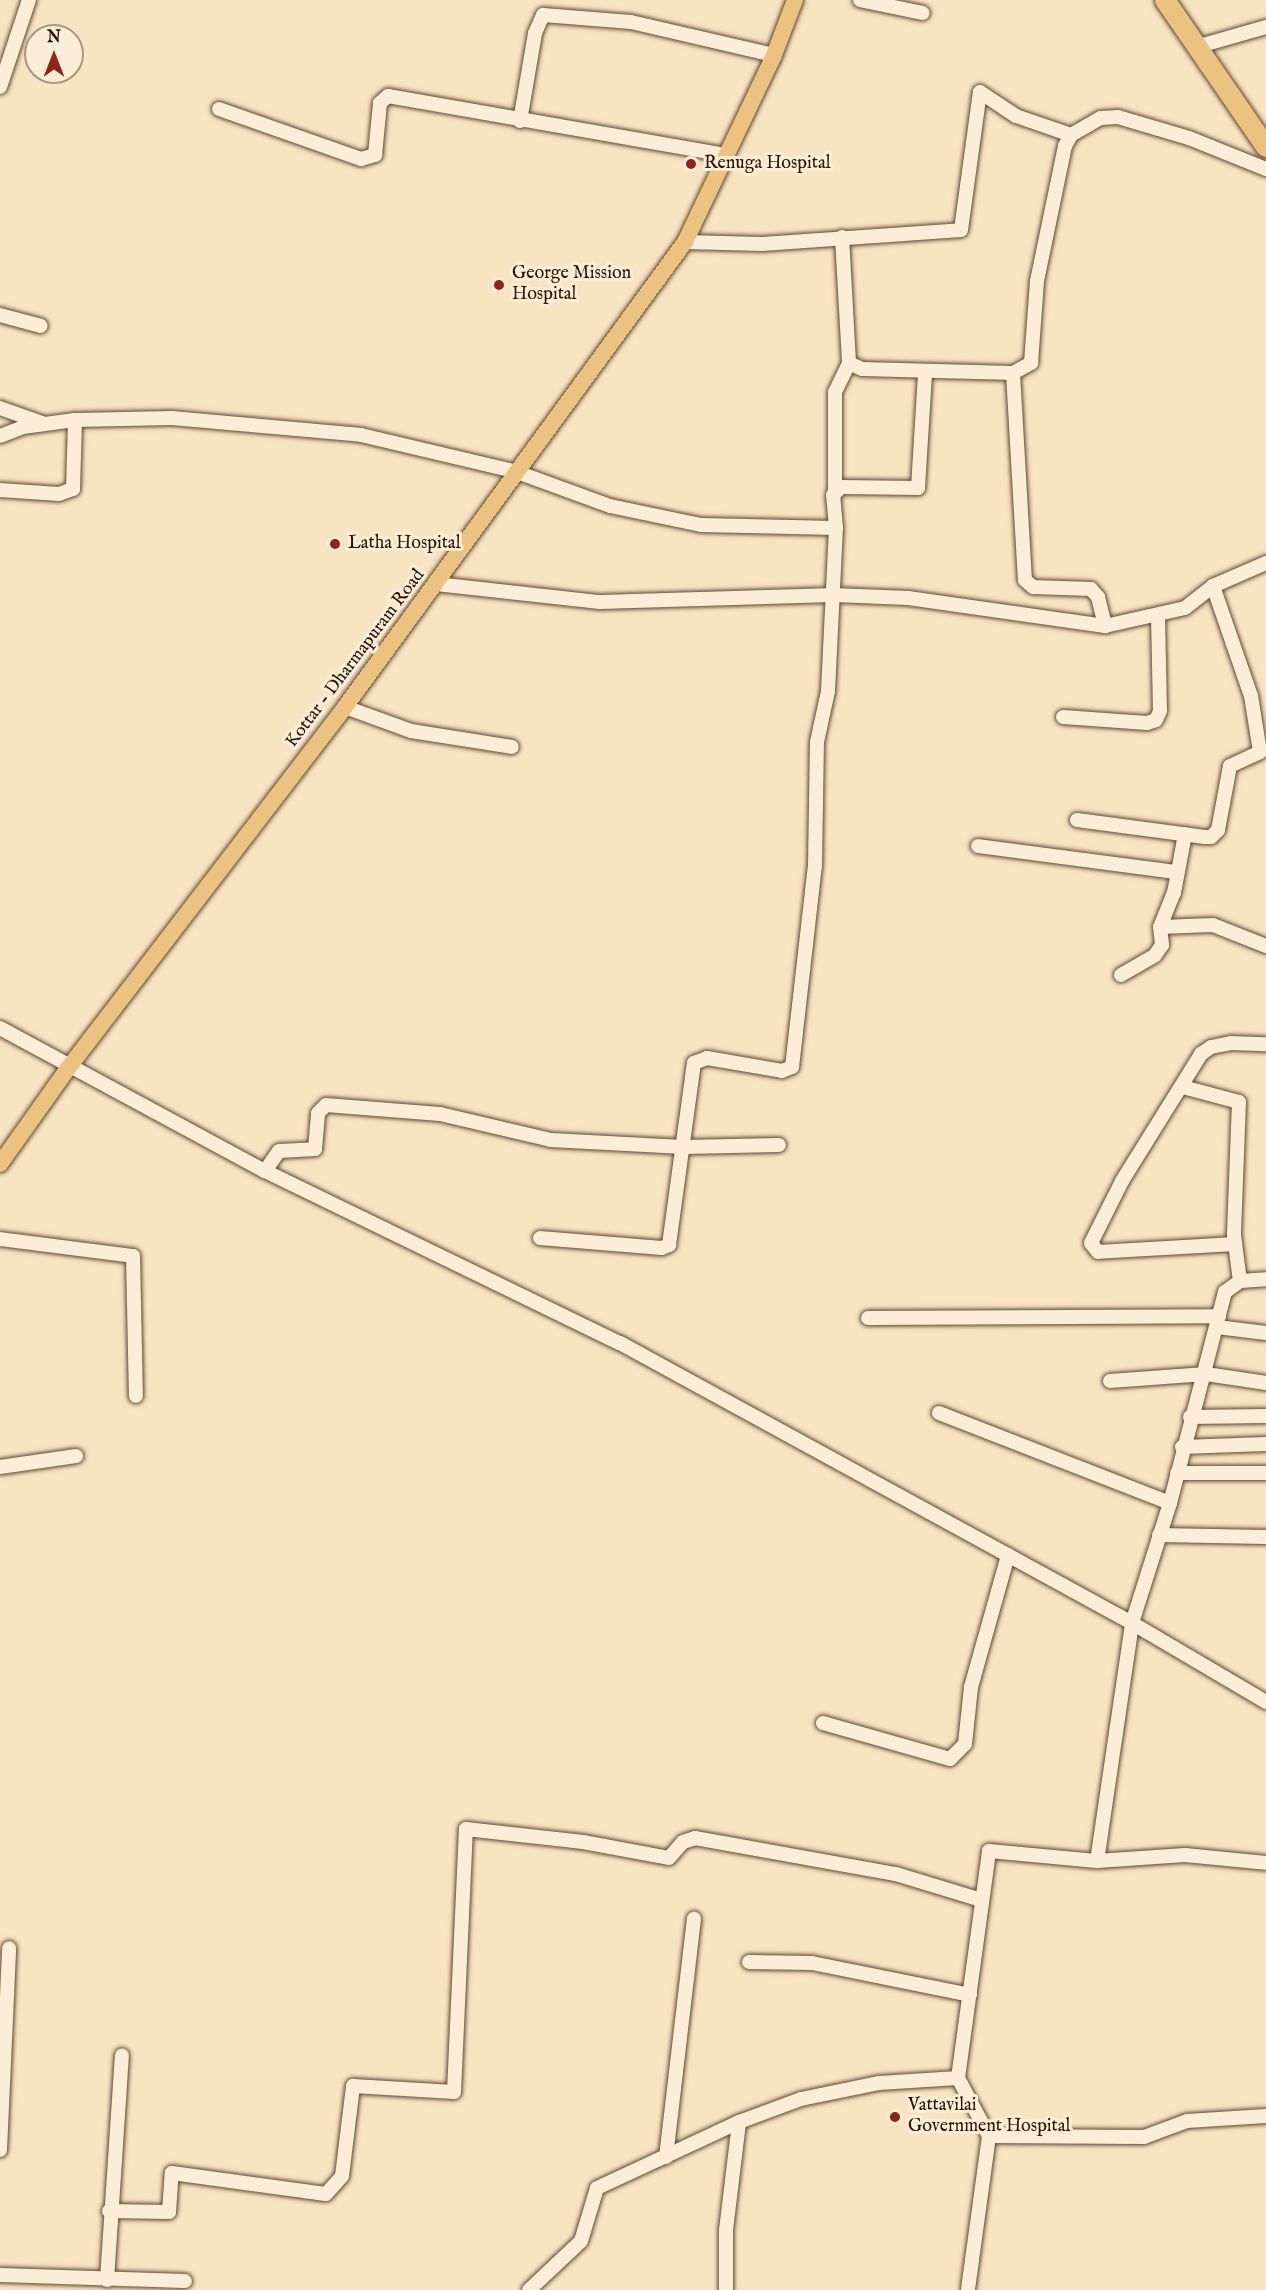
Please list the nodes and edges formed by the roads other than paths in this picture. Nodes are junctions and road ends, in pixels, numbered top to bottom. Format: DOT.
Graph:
graph roads {
  1 [pos="30,0"];
  2 [pos="795,0"];
  3 [pos="861,0"];
  4 [pos="1165,0"];
  5 [pos="923,13"];
  6 [pos="1266,27"];
  7 [pos="1198,46"];
  8 [pos="774,55"];
  9 [pos="0,87"];
  10 [pos="219,109"];
  11 [pos="520,121"];
  12 [pos="1071,135"];
  13 [pos="1266,147"];
  14 [pos="725,155"];
  15 [pos="1266,169"];
  16 [pos="842,237"];
  17 [pos="685,242"];
  18 [pos="0,315"];
  19 [pos="41,326"];
  20 [pos="849,363"];
  21 [pos="925,373"];
  22 [pos="1013,373"];
  23 [pos="0,408"];
  24 [pos="75,420"];
  25 [pos="44,424"];
  26 [pos="0,436"];
  27 [pos="517,472"];
  28 [pos="0,490"];
  29 [pos="835,490"];
  30 [pos="836,528"];
  31 [pos="1266,563"];
  32 [pos="436,584"];
  33 [pos="1213,586"];
  34 [pos="834,595"];
  35 [pos="1158,616"];
  36 [pos="1105,626"];
  37 [pos="1266,693"];
  38 [pos="1251,696"];
  39 [pos="345,707"];
  40 [pos="1063,717"];
  41 [pos="512,747"];
  42 [pos="1263,752"];
  43 [pos="1077,820"];
  44 [pos="1185,834"];
  45 [pos="978,846"];
  46 [pos="1176,872"];
  47 [pos="1160,927"];
  48 [pos="1266,946"];
  49 [pos="1121,975"];
  50 [pos="0,1028"];
  51 [pos="1266,1044"];
  52 [pos="69,1067"];
  53 [pos="1183,1088"];
  54 [pos="779,1145"];
  55 [pos="683,1147"];
  56 [pos="0,1164"];
  57 [pos="265,1171"];
  58 [pos="540,1238"];
  59 [pos="0,1239"];
  60 [pos="1235,1244"];
  61 [pos="1266,1279"];
  62 [pos="1240,1281"];
  63 [pos="868,1318"];
  64 [pos="1218,1321"];
  65 [pos="1266,1333"];
  66 [pos="1206,1374"];
  67 [pos="1110,1381"];
  68 [pos="1266,1383"];
  69 [pos="136,1396"];
  70 [pos="939,1413"];
  71 [pos="1266,1416"];
  72 [pos="1190,1417"];
  73 [pos="1266,1444"];
  74 [pos="1182,1447"];
  75 [pos="76,1456"];
  76 [pos="0,1467"];
  77 [pos="1177,1473"];
  78 [pos="1266,1473"];
  79 [pos="1170,1503"];
  80 [pos="1159,1535"];
  81 [pos="1266,1537"];
  82 [pos="1008,1554"];
  83 [pos="1132,1623"];
  84 [pos="1266,1702"];
  85 [pos="823,1723"];
  86 [pos="1097,1861"];
  87 [pos="1266,1863"];
  88 [pos="981,1900"];
  89 [pos="694,1919"];
  90 [pos="9,1948"];
  91 [pos="748,1962"];
  92 [pos="970,1995"];
  93 [pos="122,2056"];
  94 [pos="958,2078"];
  95 [pos="1266,2116"];
  96 [pos="739,2122"];
  97 [pos="989,2136"];
  98 [pos="0,2150"];
  99 [pos="666,2157"];
  100 [pos="109,2211"];
  101 [pos="0,2275"];
  102 [pos="107,2280"];
  103 [pos="185,2281"];
  104 [pos="42,2284"];
  105 [pos="529,2290"];
  106 [pos="726,2290"];
  107 [pos="968,2290"];
  1 -- 9 [label="street"];
  2 -- 8 [label="main road, Kottar - Dharmapuram Road"];
  3 -- 5 [label="street"];
  4 -- 7 [label="highway"];
  6 -- 7 [label="street"];
  7 -- 13 [label="highway"];
  8 -- 11 [label="street"];
  8 -- 14 [label="main road, Kottar - Dharmapuram Road"];
  10 -- 11 [label="street"];
  11 -- 14 [label="street"];
  12 -- 15 [label="street"];
  12 -- 16 [label="street"];
  12 -- 22 [label="street"];
  14 -- 17 [label="main road, Kottar - Dharmapuram Road"];
  16 -- 17 [label="street"];
  16 -- 20 [label="street"];
  17 -- 27 [label="main road, Kottar - Dharmapuram Road"];
  18 -- 19 [label="street"];
  20 -- 21 [label="street"];
  20 -- 29 [label="street"];
  21 -- 22 [label="street"];
  21 -- 29 [label="street"];
  22 -- 36 [label="street"];
  23 -- 25 [label="street"];
  24 -- 25 [label="street"];
  24 -- 27 [label="street"];
  24 -- 28 [label="street"];
  25 -- 26 [label="street"];
  27 -- 30 [label="street"];
  27 -- 32 [label="main road, Kottar - Dharmapuram Road"];
  29 -- 30 [label="street"];
  30 -- 34 [label="street"];
  31 -- 33 [label="street"];
  32 -- 34 [label="street"];
  32 -- 39 [label="main road, Kottar - Dharmapuram Road"];
  33 -- 35 [label="street"];
  33 -- 38 [label="street"];
  34 -- 36 [label="street"];
  34 -- 55 [label="street"];
  35 -- 36 [label="street"];
  35 -- 40 [label="street"];
  37 -- 38 [label="street"];
  38 -- 42 [label="street"];
  39 -- 41 [label="street"];
  39 -- 52 [label="main road, Kottar - Dharmapuram Road"];
  42 -- 44 [label="street"];
  43 -- 44 [label="street"];
  44 -- 46 [label="street"];
  45 -- 46 [label="street"];
  46 -- 47 [label="street"];
  47 -- 48 [label="street"];
  47 -- 49 [label="street"];
  50 -- 52 [label="street"];
  51 -- 53 [label="street"];
  52 -- 56 [label="main road, Kottar - Dharmapuram Road"];
  52 -- 57 [label="street"];
  53 -- 60 [label="street"];
  53 -- 60 [label="street"];
  54 -- 55 [label="street"];
  55 -- 57 [label="street"];
  55 -- 58 [label="street"];
  57 -- 82 [label="street"];
  59 -- 69 [label="street"];
  60 -- 62 [label="street"];
  61 -- 62 [label="street"];
  62 -- 64 [label="street"];
  63 -- 64 [label="street"];
  64 -- 65 [label="street"];
  64 -- 66 [label="street"];
  66 -- 67 [label="street"];
  66 -- 68 [label="street"];
  66 -- 72 [label="street"];
  70 -- 79 [label="street"];
  71 -- 72 [label="street"];
  72 -- 74 [label="street"];
  73 -- 74 [label="street"];
  74 -- 77 [label="street"];
  75 -- 76 [label="street"];
  77 -- 78 [label="street"];
  77 -- 79 [label="street"];
  79 -- 80 [label="street"];
  80 -- 81 [label="street"];
  80 -- 83 [label="street"];
  82 -- 83 [label="street"];
  82 -- 85 [label="street"];
  83 -- 84 [label="street"];
  83 -- 86 [label="street"];
  86 -- 87 [label="street"];
  86 -- 88 [label="street"];
  88 -- 92 [label="street"];
  88 -- 100 [label="street"];
  89 -- 99 [label="street"];
  90 -- 98 [label="street"];
  91 -- 92 [label="street"];
  92 -- 94 [label="street"];
  93 -- 100 [label="street"];
  94 -- 96 [label="street"];
  94 -- 97 [label="street"];
  95 -- 97 [label="street"];
  96 -- 99 [label="street"];
  96 -- 106 [label="street"];
  97 -- 107 [label="street"];
  99 -- 105 [label="street"];
  100 -- 102 [label="street"];
  101 -- 104 [label="street"];
  102 -- 103 [label="street"];
  102 -- 104 [label="street"];
}
